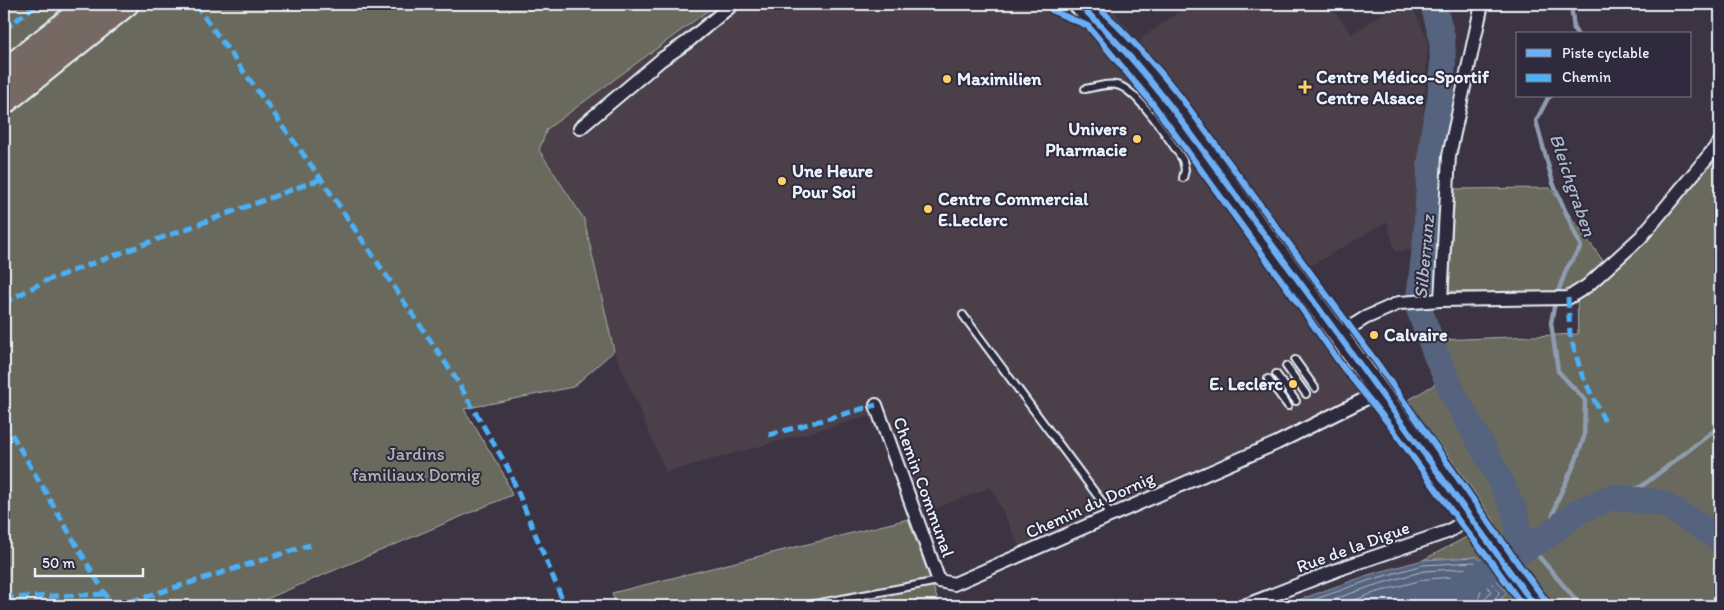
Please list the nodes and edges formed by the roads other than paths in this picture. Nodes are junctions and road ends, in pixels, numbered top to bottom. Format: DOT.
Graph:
graph roads {
  1 [pos="90,4"];
  2 [pos="126,4"];
  3 [pos="733,4"];
  4 [pos="1482,4"];
  5 [pos="1086,6"];
  6 [pos="4,72"];
  7 [pos="1085,88"];
  8 [pos="4,102"];
  9 [pos="580,128"];
  10 [pos="1720,142"];
  11 [pos="1183,178"];
  12 [pos="1436,300"];
  13 [pos="963,315"];
  14 [pos="1338,335"];
  15 [pos="1295,360"];
  16 [pos="1286,366"];
  17 [pos="1276,374"];
  18 [pos="1268,379"];
  19 [pos="1315,388"];
  20 [pos="1379,392"];
  21 [pos="1306,394"];
  22 [pos="1296,401"];
  23 [pos="876,406"];
  24 [pos="1288,406"];
  25 [pos="1112,514"];
  26 [pos="1471,518"];
  27 [pos="939,581"];
  28 [pos="804,606"];
  29 [pos="1244,606"];
  30 [pos="1535,606"];
  1 -- 6 [label="highway"];
  2 -- 8 [label="highway"];
  3 -- 9 [label="street"];
  4 -- 12 [label="street"];
  5 -- 14 [label="main road"];
  7 -- 11 [label="lane"];
  10 -- 12 [label="street"];
  12 -- 14 [label="street"];
  13 -- 25 [label="lane"];
  14 -- 20 [label="main road"];
  15 -- 19 [label="lane"];
  16 -- 21 [label="lane"];
  17 -- 22 [label="lane"];
  18 -- 24 [label="lane"];
  20 -- 25 [label="street, Chemin du Dornig"];
  20 -- 26 [label="main road"];
  23 -- 27 [label="street, Chemin Communal"];
  25 -- 27 [label="street, Chemin du Dornig"];
  26 -- 29 [label="street, Rue de la Digue"];
  26 -- 30 [label="main road"];
  27 -- 28 [label="lane, Chemin du Dornig"];
}
